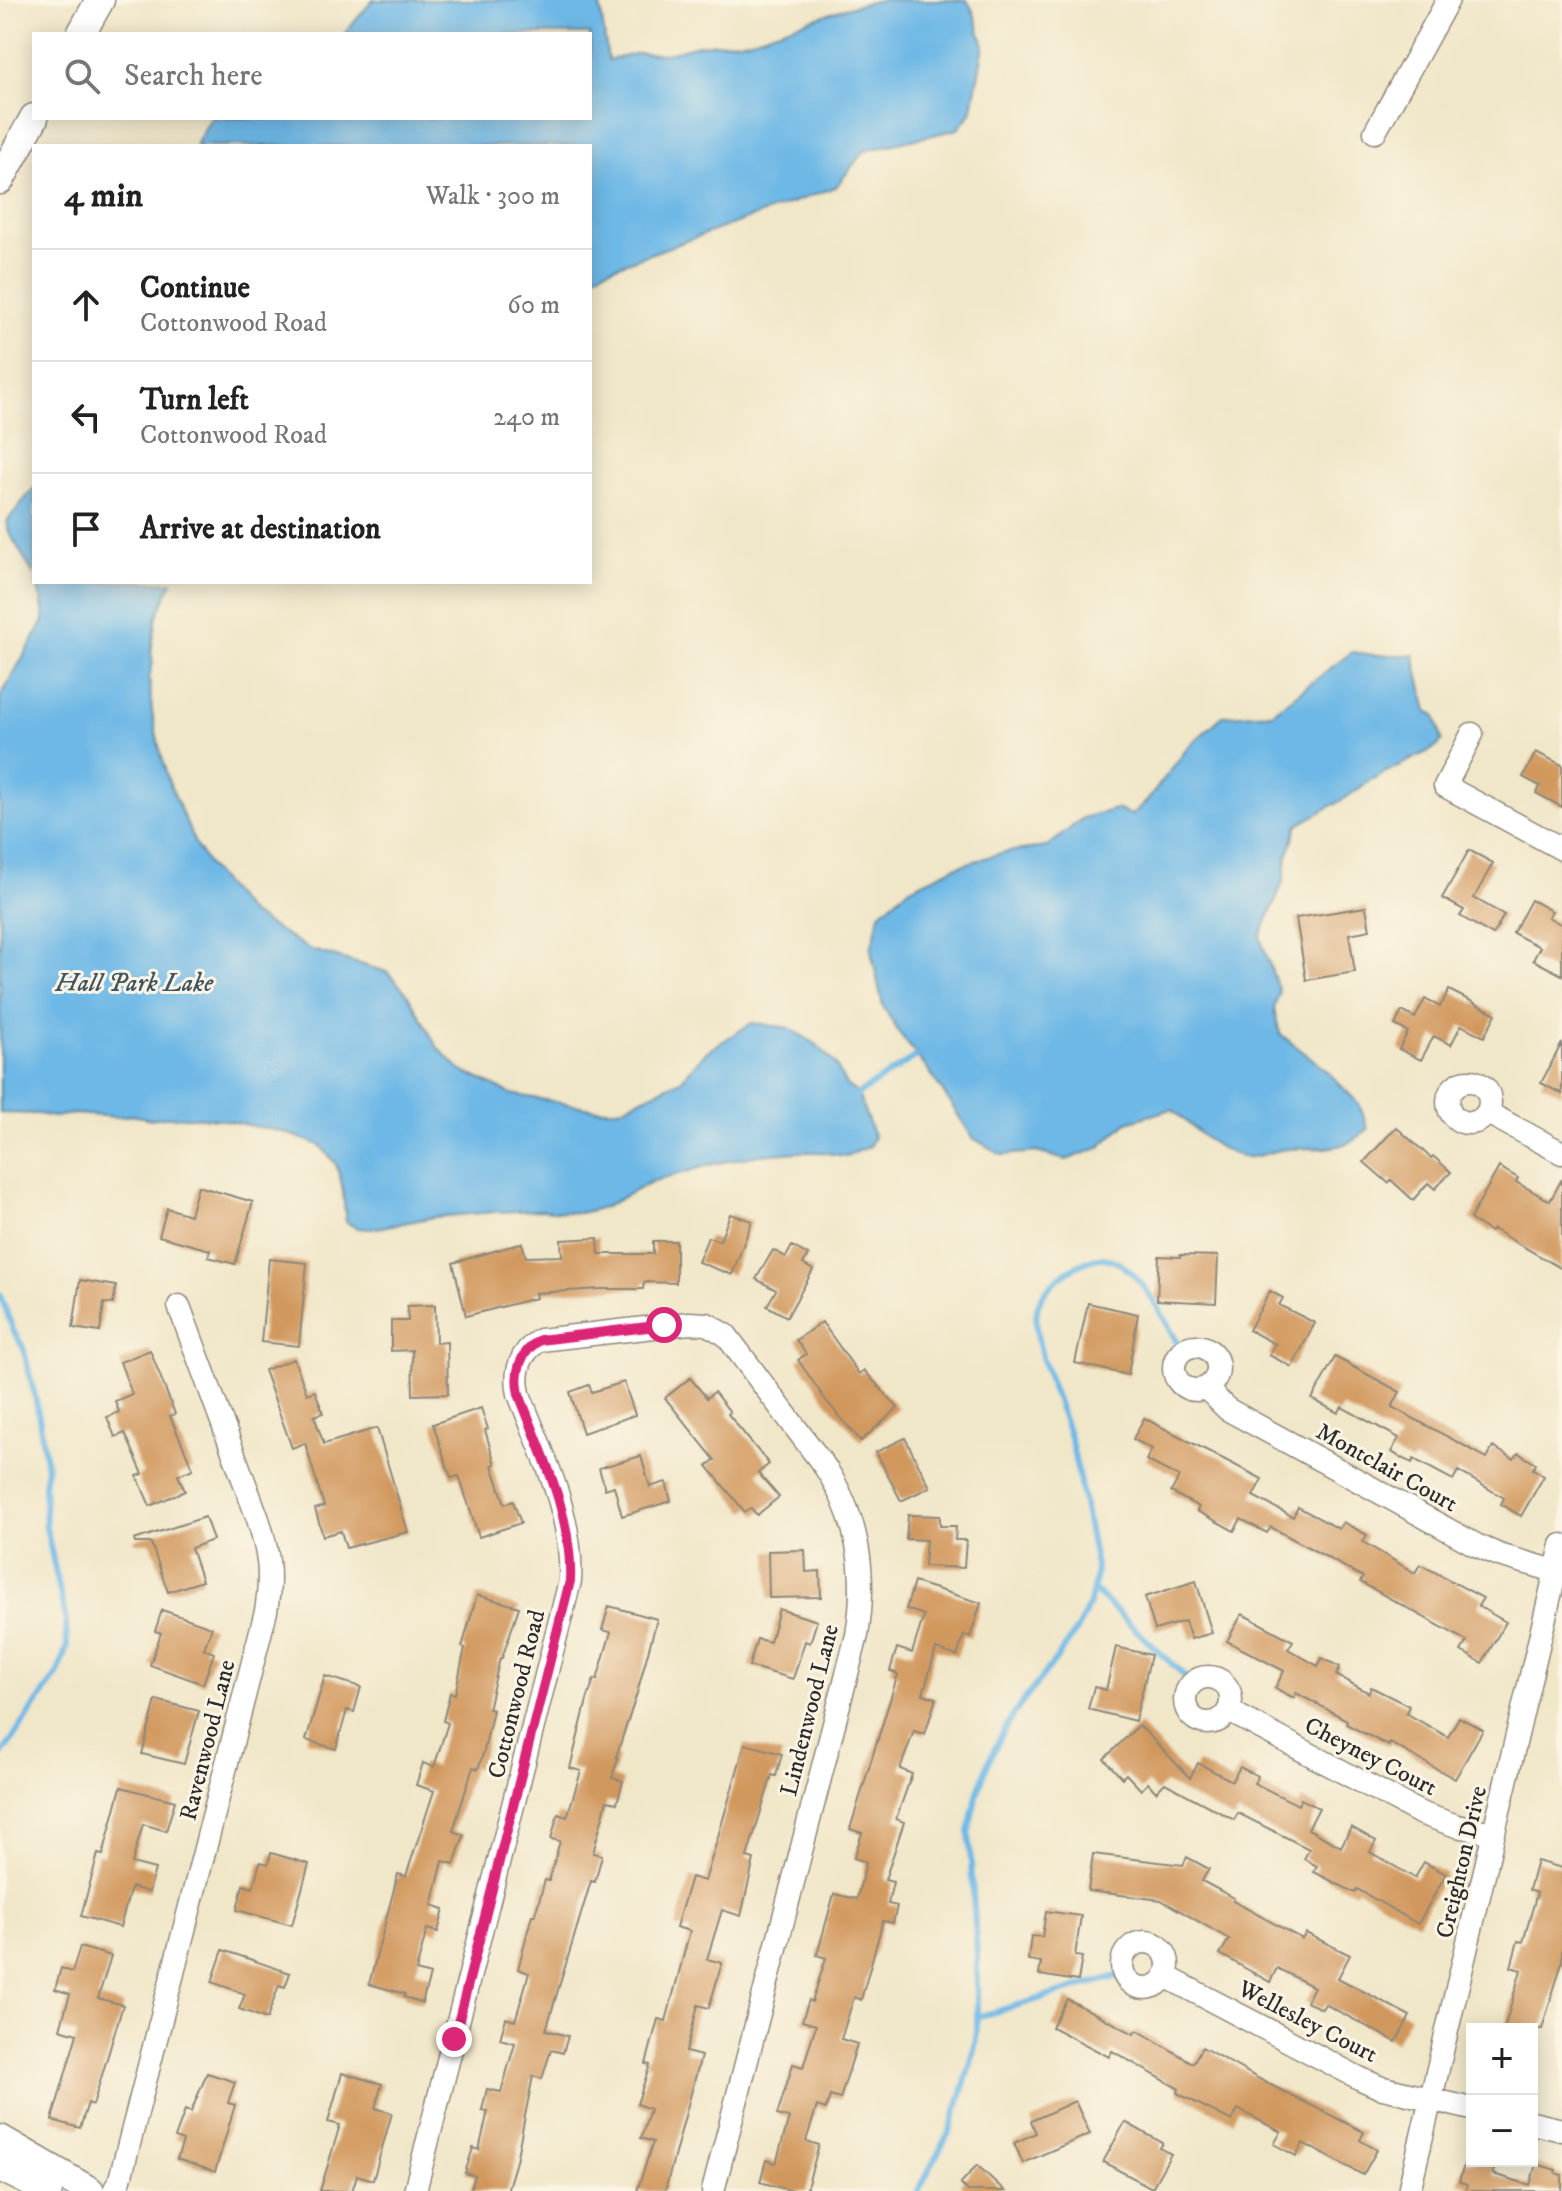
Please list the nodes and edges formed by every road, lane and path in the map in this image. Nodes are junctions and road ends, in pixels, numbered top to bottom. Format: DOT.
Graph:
graph roads {
  1 [pos="100,0"];
  2 [pos="1448,0"];
  3 [pos="82,32"];
  4 [pos="33,120"];
  5 [pos="1375,132"];
  6 [pos="0,180"];
  7 [pos="1472,734"];
  8 [pos="1562,849"];
  9 [pos="1488,1113"];
  10 [pos="1562,1153"];
  11 [pos="179,1306"];
  12 [pos="664,1325"];
  13 [pos="1206,1388"];
  14 [pos="1562,1545"];
  15 [pos="1555,1571"];
  16 [pos="1229,1711"];
  17 [pos="1494,1833"];
  18 [pos="1165,1976"];
  19 [pos="1432,2100"];
  20 [pos="1466,2108"];
  21 [pos="1538,2124"];
  22 [pos="1562,2130"];
  23 [pos="0,2139"];
  24 [pos="0,2167"];
  25 [pos="48,2191"];
  26 [pos="90,2191"];
  27 [pos="114,2191"];
  28 [pos="415,2191"];
  29 [pos="713,2191"];
  30 [pos="1409,2191"];
  1 -- 3 [label="street"];
  2 -- 5 [label="street"];
  4 -- 6 [label="street"];
  7 -- 8 [label="street"];
  9 -- 10 [label="street"];
  11 -- 27 [label="street, Ravenwood Lane"];
  12 -- 28 [label="street, Cottonwood Road"];
  12 -- 29 [label="street, Lindenwood Lane"];
  13 -- 15 [label="street, Montclair Court"];
  14 -- 15 [label="street, Creighton Drive"];
  15 -- 17 [label="street, Creighton Drive"];
  16 -- 17 [label="street, Cheyney Court"];
  17 -- 19 [label="street, Creighton Drive"];
  18 -- 19 [label="street, Wellesley Court"];
  19 -- 20 [label="street, Wellesley Court"];
  19 -- 30 [label="street, Creighton Drive"];
  21 -- 22 [label="street"];
  23 -- 26 [label="street"];
  24 -- 25 [label="street"];
}
